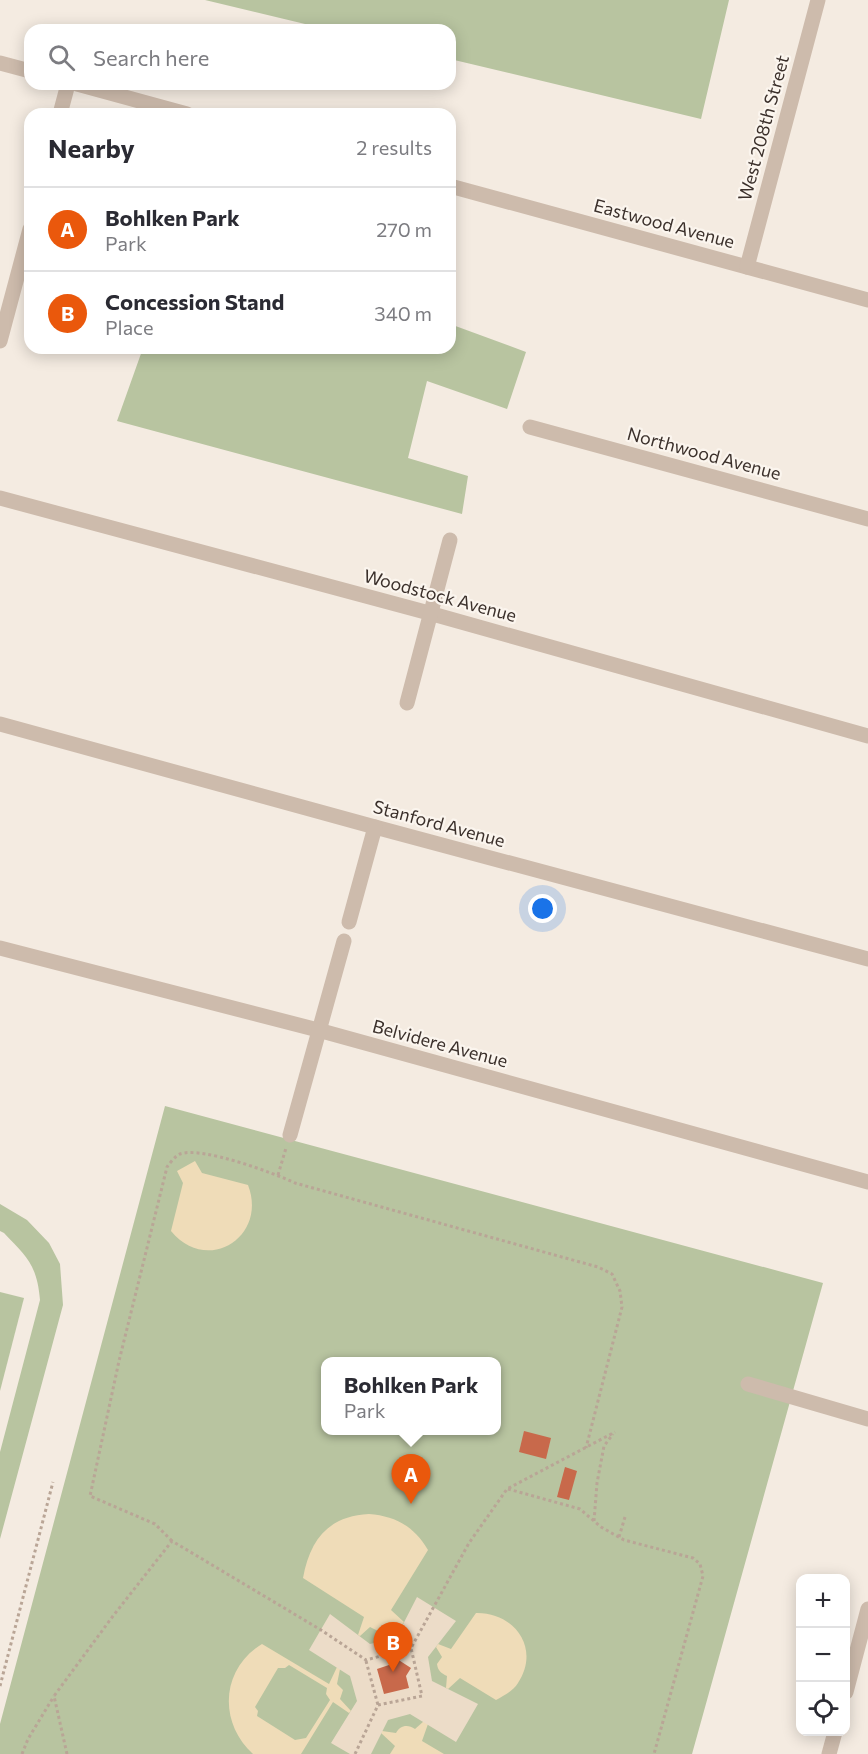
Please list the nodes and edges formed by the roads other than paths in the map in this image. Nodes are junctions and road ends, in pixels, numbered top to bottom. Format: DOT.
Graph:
graph roads {
  1 [pos="818,0"];
  2 [pos="0,63"];
  3 [pos="24,69"];
  4 [pos="66,90"];
  5 [pos="99,90"];
  6 [pos="62,108"];
  7 [pos="165,108"];
  8 [pos="456,188"];
  9 [pos="24,251"];
  10 [pos="747,267"];
  11 [pos="868,300"];
  12 [pos="0,341"];
  13 [pos="530,427"];
  14 [pos="0,498"];
  15 [pos="868,519"];
  16 [pos="450,540"];
  17 [pos="429,613"];
  18 [pos="406,703"];
  19 [pos="0,724"];
  20 [pos="868,736"];
  21 [pos="375,827"];
  22 [pos="349,922"];
  23 [pos="344,941"];
  24 [pos="0,948"];
  25 [pos="868,959"];
  26 [pos="318,1030"];
  27 [pos="290,1135"];
  28 [pos="868,1182"];
  29 [pos="748,1384"];
  30 [pos="868,1419"];
  31 [pos="868,1609"];
  32 [pos="849,1682"];
  33 [pos="834,1736"];
  34 [pos="829,1754"];
  1 -- 10 [label="street, West 208th Street"];
  2 -- 3 [label="street"];
  4 -- 6 [label="street"];
  5 -- 7 [label="street"];
  8 -- 10 [label="street, Eastwood Avenue"];
  9 -- 12 [label="street"];
  10 -- 11 [label="street, Eastwood Avenue"];
  13 -- 15 [label="street, Northwood Avenue"];
  14 -- 17 [label="street, Woodstock Avenue"];
  16 -- 17 [label="street"];
  17 -- 18 [label="street"];
  17 -- 20 [label="street, Woodstock Avenue"];
  19 -- 21 [label="street, Stanford Avenue"];
  21 -- 22 [label="street"];
  21 -- 25 [label="street, Stanford Avenue"];
  23 -- 26 [label="street"];
  24 -- 26 [label="street, Belvidere Avenue"];
  26 -- 27 [label="street"];
  26 -- 28 [label="street, Belvidere Avenue"];
  29 -- 30 [label="street"];
  31 -- 32 [label="street"];
  33 -- 34 [label="street"];
}
